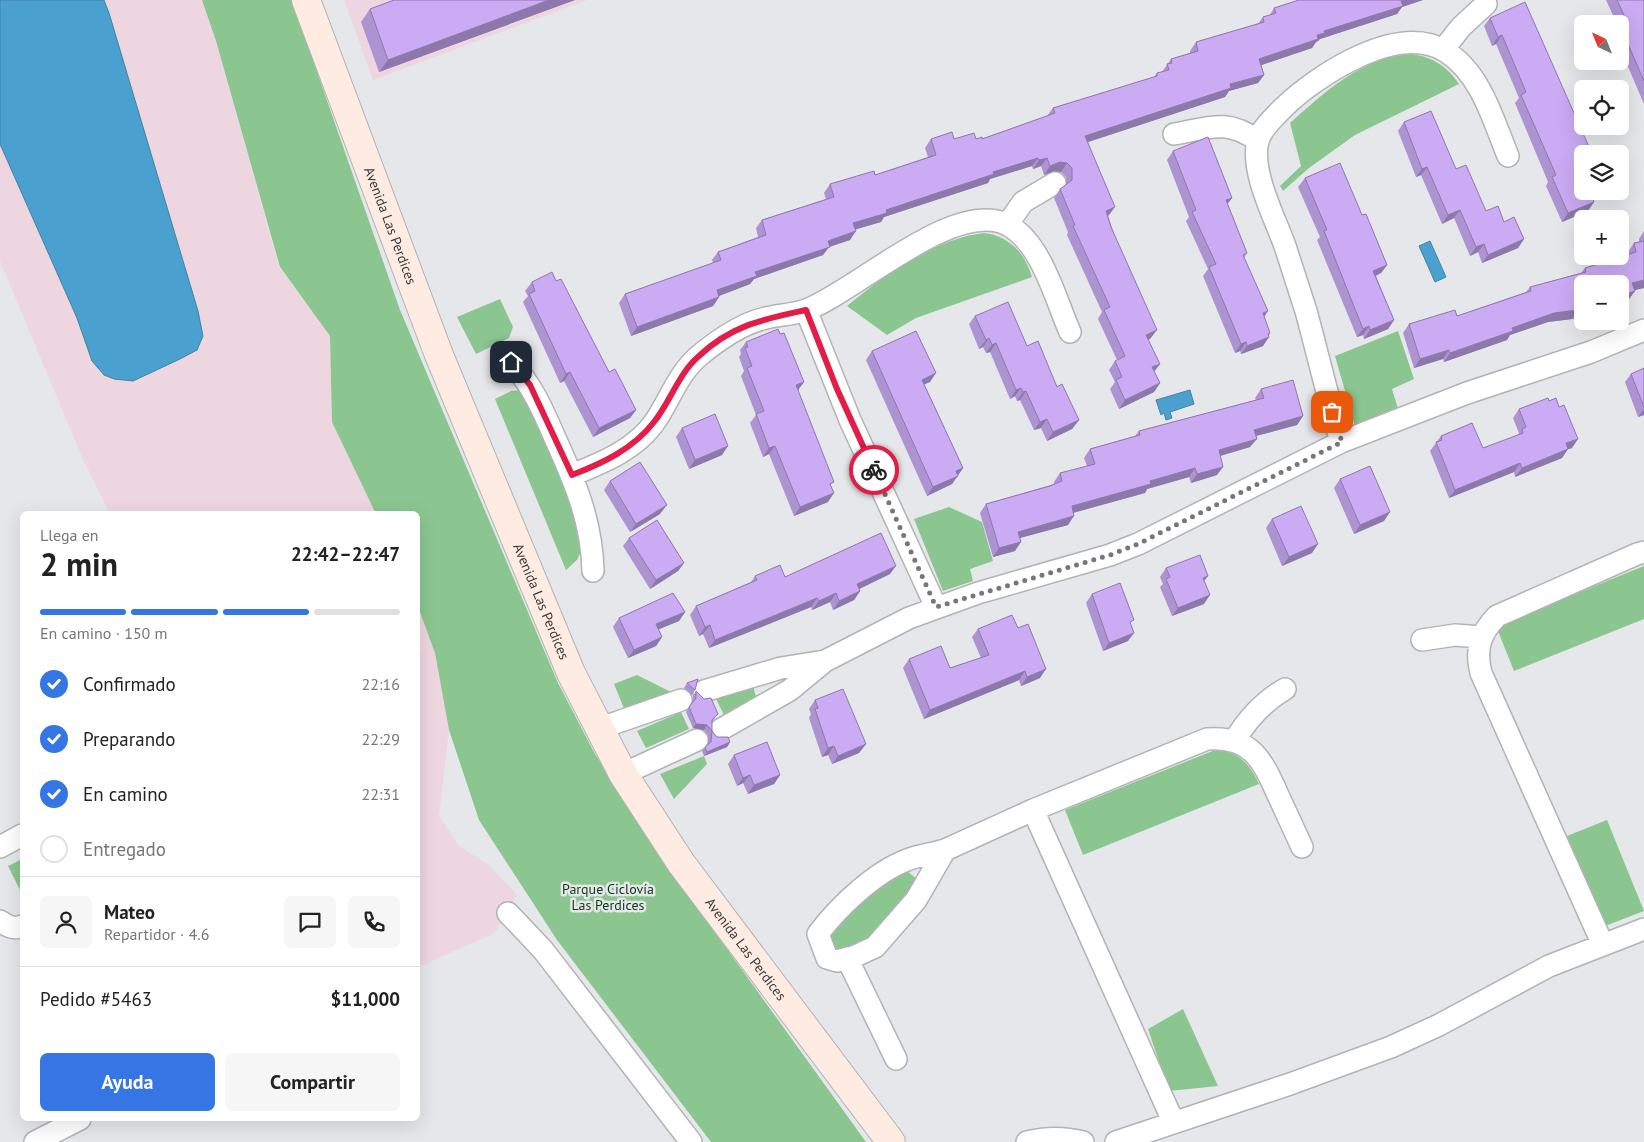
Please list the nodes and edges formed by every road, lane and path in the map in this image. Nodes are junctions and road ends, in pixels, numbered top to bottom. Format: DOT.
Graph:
graph roads {
  1 [pos="306,0"];
  2 [pos="1486,4"];
  3 [pos="1443,50"];
  4 [pos="1174,134"];
  5 [pos="1258,141"];
  6 [pos="1508,156"];
  7 [pos="1055,184"];
  8 [pos="1007,225"];
  9 [pos="806,310"];
  10 [pos="1644,330"];
  11 [pos="1070,332"];
  12 [pos="511,362"];
  13 [pos="1342,442"];
  14 [pos="572,475"];
  15 [pos="1644,552"];
  16 [pos="594,571"];
  17 [pos="936,607"];
  18 [pos="1481,637"];
  19 [pos="1422,640"];
  20 [pos="825,660"];
  21 [pos="1285,689"];
  22 [pos="704,691"];
  23 [pos="682,700"];
  24 [pos="598,729"];
  25 [pos="720,730"];
  26 [pos="698,740"];
  27 [pos="1234,740"];
  28 [pos="623,774"];
  29 [pos="1033,810"];
  30 [pos="20,836"];
  31 [pos="0,847"];
  32 [pos="1302,847"];
  33 [pos="946,850"];
  34 [pos="508,913"];
  35 [pos="0,921"];
  36 [pos="20,927"];
  37 [pos="1644,929"];
  38 [pos="1603,945"];
  39 [pos="848,958"];
  40 [pos="896,1059"];
  41 [pos="76,1121"];
  42 [pos="1173,1121"];
  43 [pos="35,1142"];
  44 [pos="691,1142"];
  45 [pos="892,1142"];
  46 [pos="1027,1142"];
  47 [pos="1083,1142"];
  48 [pos="1116,1142"];
  1 -- 24 [label="street, Avenida Las Perdices"];
  2 -- 3 [label="street"];
  3 -- 5 [label="street"];
  3 -- 6 [label="street"];
  4 -- 5 [label="street"];
  5 -- 13 [label="street"];
  7 -- 8 [label="street"];
  8 -- 9 [label="street"];
  8 -- 11 [label="street"];
  9 -- 14 [label="street"];
  9 -- 17 [label="street"];
  10 -- 13 [label="street"];
  12 -- 14 [label="street"];
  13 -- 17 [label="street"];
  14 -- 16 [label="street"];
  15 -- 18 [label="street"];
  17 -- 20 [label="street"];
  18 -- 19 [label="street"];
  18 -- 38 [label="street"];
  20 -- 22 [label="street"];
  20 -- 25 [label="street"];
  21 -- 27 [label="street"];
  23 -- 24 [label="street"];
  24 -- 28 [label="street, Avenida Las Perdices"];
  26 -- 28 [label="street"];
  27 -- 29 [label="street"];
  27 -- 32 [label="street"];
  28 -- 45 [label="street, Avenida Las Perdices"];
  29 -- 33 [label="street"];
  29 -- 42 [label="street"];
  30 -- 31 [label="street"];
  33 -- 39 [label="street"];
  33 -- 39 [label="street"];
  34 -- 44 [label="street"];
  35 -- 36 [label="street"];
  37 -- 38 [label="street"];
  38 -- 42 [label="street"];
  39 -- 40 [label="street"];
  41 -- 43 [label="street"];
  42 -- 48 [label="street"];
  46 -- 47 [label="street"];
}
